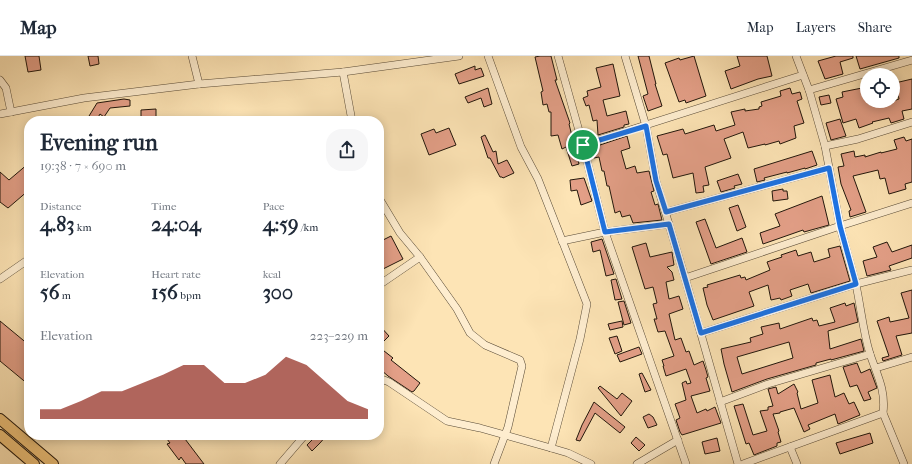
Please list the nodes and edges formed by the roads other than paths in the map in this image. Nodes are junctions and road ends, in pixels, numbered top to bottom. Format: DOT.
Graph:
graph roads {
  1 [pos="192,56"];
  2 [pos="459,56"];
  3 [pos="488,56"];
  4 [pos="558,56"];
  5 [pos="625,56"];
  6 [pos="796,56"];
  7 [pos="912,60"];
  8 [pos="343,72"];
  9 [pos="803,75"];
  10 [pos="0,80"];
  11 [pos="199,84"];
  12 [pos="809,90"];
  13 [pos="11,112"];
  14 [pos="0,114"];
  15 [pos="351,116"];
  16 [pos="912,122"];
  17 [pos="646,126"];
  18 [pos="583,145"];
  19 [pos="825,146"];
  20 [pos="829,168"];
  21 [pos="912,203"];
  22 [pos="384,206"];
  23 [pos="666,212"];
  24 [pos="669,224"];
  25 [pos="840,226"];
  26 [pos="605,232"];
  27 [pos="562,241"];
  28 [pos="420,257"];
  29 [pos="24,263"];
  30 [pos="912,270"];
  31 [pos="685,278"];
  32 [pos="0,279"];
  33 [pos="384,282"];
  34 [pos="856,284"];
  35 [pos="701,333"];
  36 [pos="870,354"];
  37 [pos="912,357"];
  38 [pos="876,368"];
  39 [pos="384,380"];
  40 [pos="720,402"];
  41 [pos="883,413"];
  42 [pos="0,419"];
  43 [pos="506,434"];
  44 [pos="0,435"];
  45 [pos="24,439"];
  46 [pos="25,440"];
  47 [pos="301,440"];
  48 [pos="678,440"];
  49 [pos="790,447"];
  50 [pos="551,448"];
  51 [pos="34,464"];
  52 [pos="53,464"];
  53 [pos="280,464"];
  54 [pos="494,464"];
  55 [pos="591,464"];
  56 [pos="637,464"];
  57 [pos="686,464"];
  58 [pos="738,464"];
  59 [pos="743,464"];
  60 [pos="797,464"];
  61 [pos="904,464"];
  1 -- 11 [label="street"];
  2 -- 8 [label="street"];
  3 -- 27 [label="street"];
  4 -- 18 [label="street"];
  5 -- 17 [label="street"];
  6 -- 9 [label="street"];
  7 -- 12 [label="street"];
  8 -- 11 [label="street"];
  8 -- 15 [label="street"];
  9 -- 12 [label="street"];
  9 -- 17 [label="street"];
  10 -- 13 [label="street"];
  11 -- 13 [label="street"];
  12 -- 19 [label="street"];
  13 -- 14 [label="street"];
  16 -- 19 [label="street"];
  17 -- 18 [label="street"];
  17 -- 23 [label="street"];
  18 -- 26 [label="street"];
  19 -- 20 [label="street"];
  20 -- 23 [label="street"];
  20 -- 25 [label="street"];
  21 -- 25 [label="street"];
  22 -- 28 [label="street"];
  23 -- 24 [label="street"];
  24 -- 26 [label="street"];
  24 -- 31 [label="street"];
  25 -- 31 [label="street"];
  25 -- 34 [label="street"];
  26 -- 27 [label="street"];
  26 -- 48 [label="street"];
  27 -- 50 [label="street"];
  28 -- 33 [label="street"];
  28 -- 43 [label="street"];
  29 -- 32 [label="street"];
  30 -- 34 [label="street"];
  31 -- 35 [label="street"];
  34 -- 35 [label="street"];
  34 -- 36 [label="street"];
  35 -- 40 [label="street"];
  36 -- 38 [label="street"];
  36 -- 40 [label="street"];
  37 -- 38 [label="street"];
  38 -- 41 [label="street"];
  39 -- 43 [label="street"];
  40 -- 58 [label="street"];
  41 -- 49 [label="street"];
  41 -- 61 [label="street"];
  42 -- 45 [label="main road"];
  43 -- 50 [label="street"];
  43 -- 54 [label="street"];
  44 -- 51 [label="main road"];
  46 -- 52 [label="main road"];
  47 -- 53 [label="street"];
  48 -- 56 [label="street"];
  48 -- 57 [label="street"];
  49 -- 59 [label="street"];
  49 -- 60 [label="street"];
  50 -- 55 [label="street"];
}
